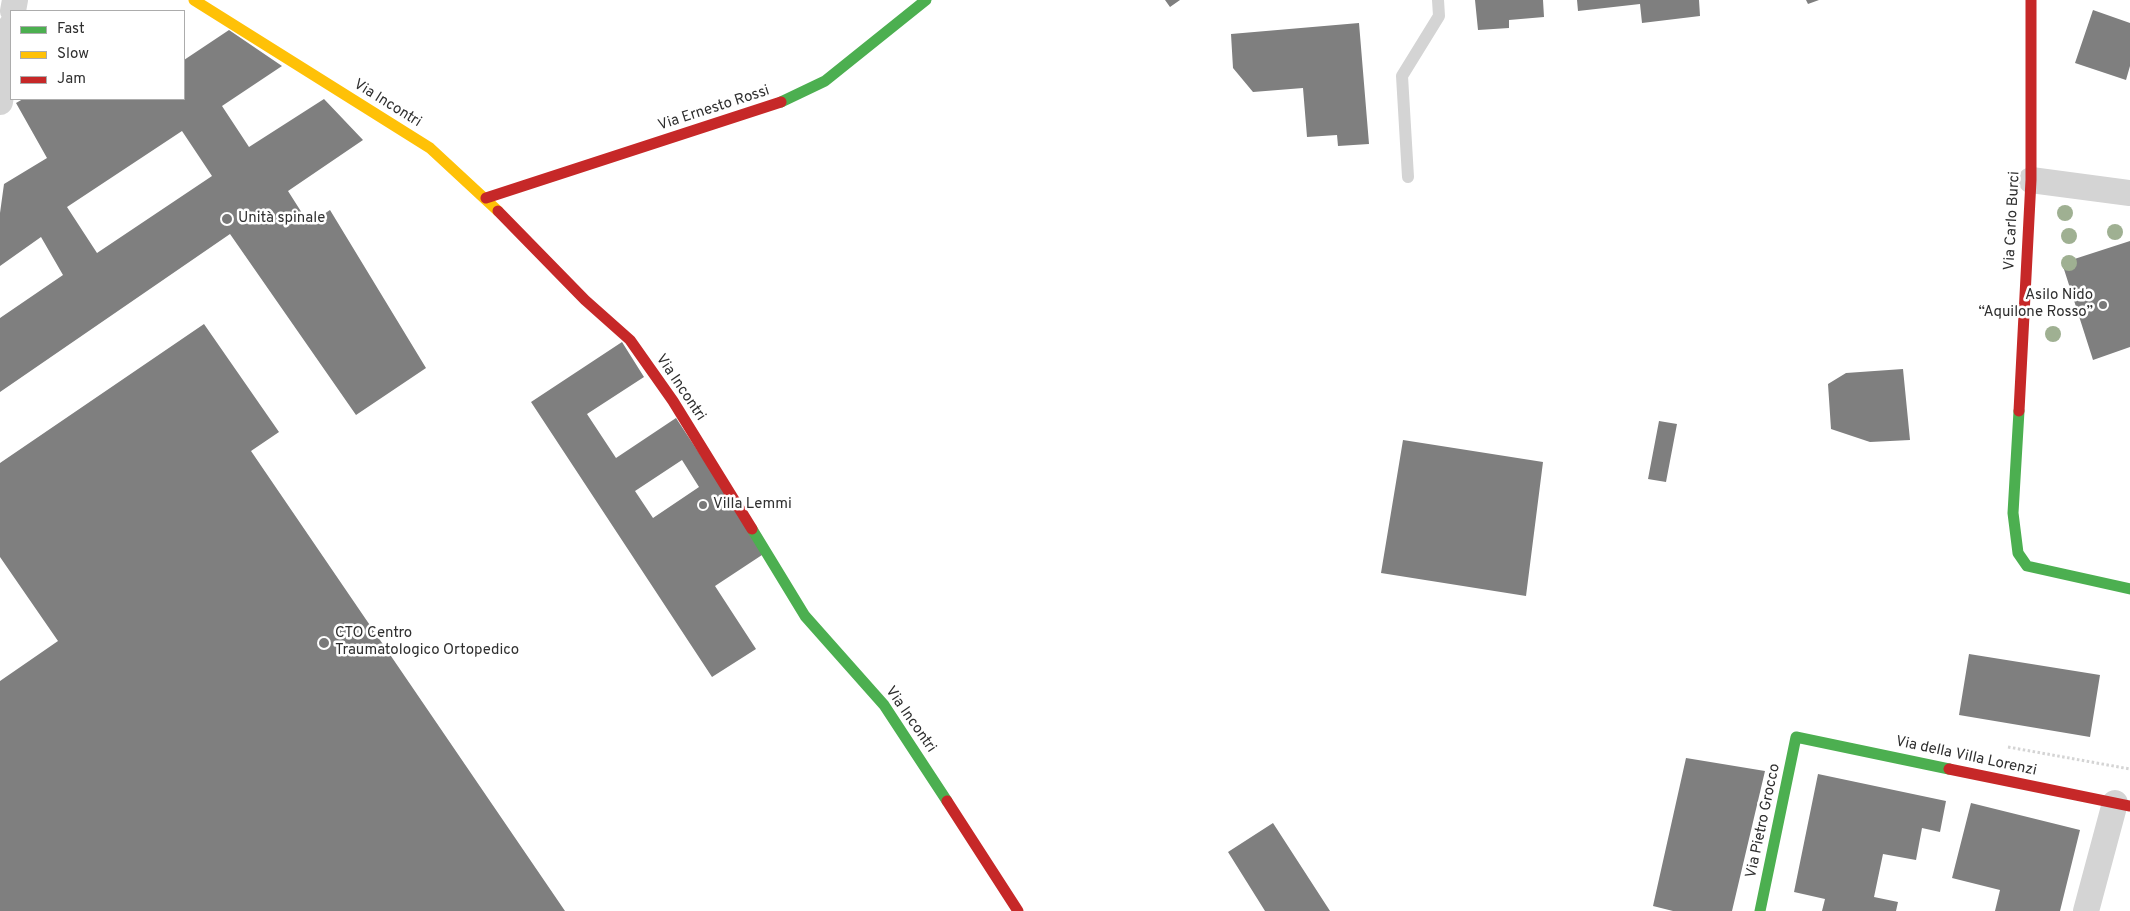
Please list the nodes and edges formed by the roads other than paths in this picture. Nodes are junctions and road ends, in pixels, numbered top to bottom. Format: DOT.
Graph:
graph roads {
  1 [pos="194,0"];
  2 [pos="926,0"];
  3 [pos="1438,0"];
  4 [pos="2030,0"];
  5 [pos="10,33"];
  6 [pos="0,102"];
  7 [pos="1408,178"];
  8 [pos="2031,180"];
  9 [pos="2130,193"];
  10 [pos="486,198"];
  11 [pos="2130,589"];
  12 [pos="1796,737"];
  13 [pos="2122,805"];
  14 [pos="1018,911"];
  15 [pos="1760,911"];
  16 [pos="2086,911"];
  1 -- 10 [label="street, Via Incontri"];
  2 -- 10 [label="street, Via Ernesto Rossi"];
  3 -- 7 [label="lane"];
  4 -- 8 [label="street, Via Carlo Burci"];
  5 -- 6 [label="street"];
  8 -- 9 [label="street"];
  8 -- 11 [label="street, Via Carlo Burci"];
  10 -- 14 [label="street, Via Incontri"];
  12 -- 13 [label="street, Via della Villa Lorenzi"];
  12 -- 15 [label="street, Via Pietro Grocco"];
  13 -- 16 [label="street"];
}
